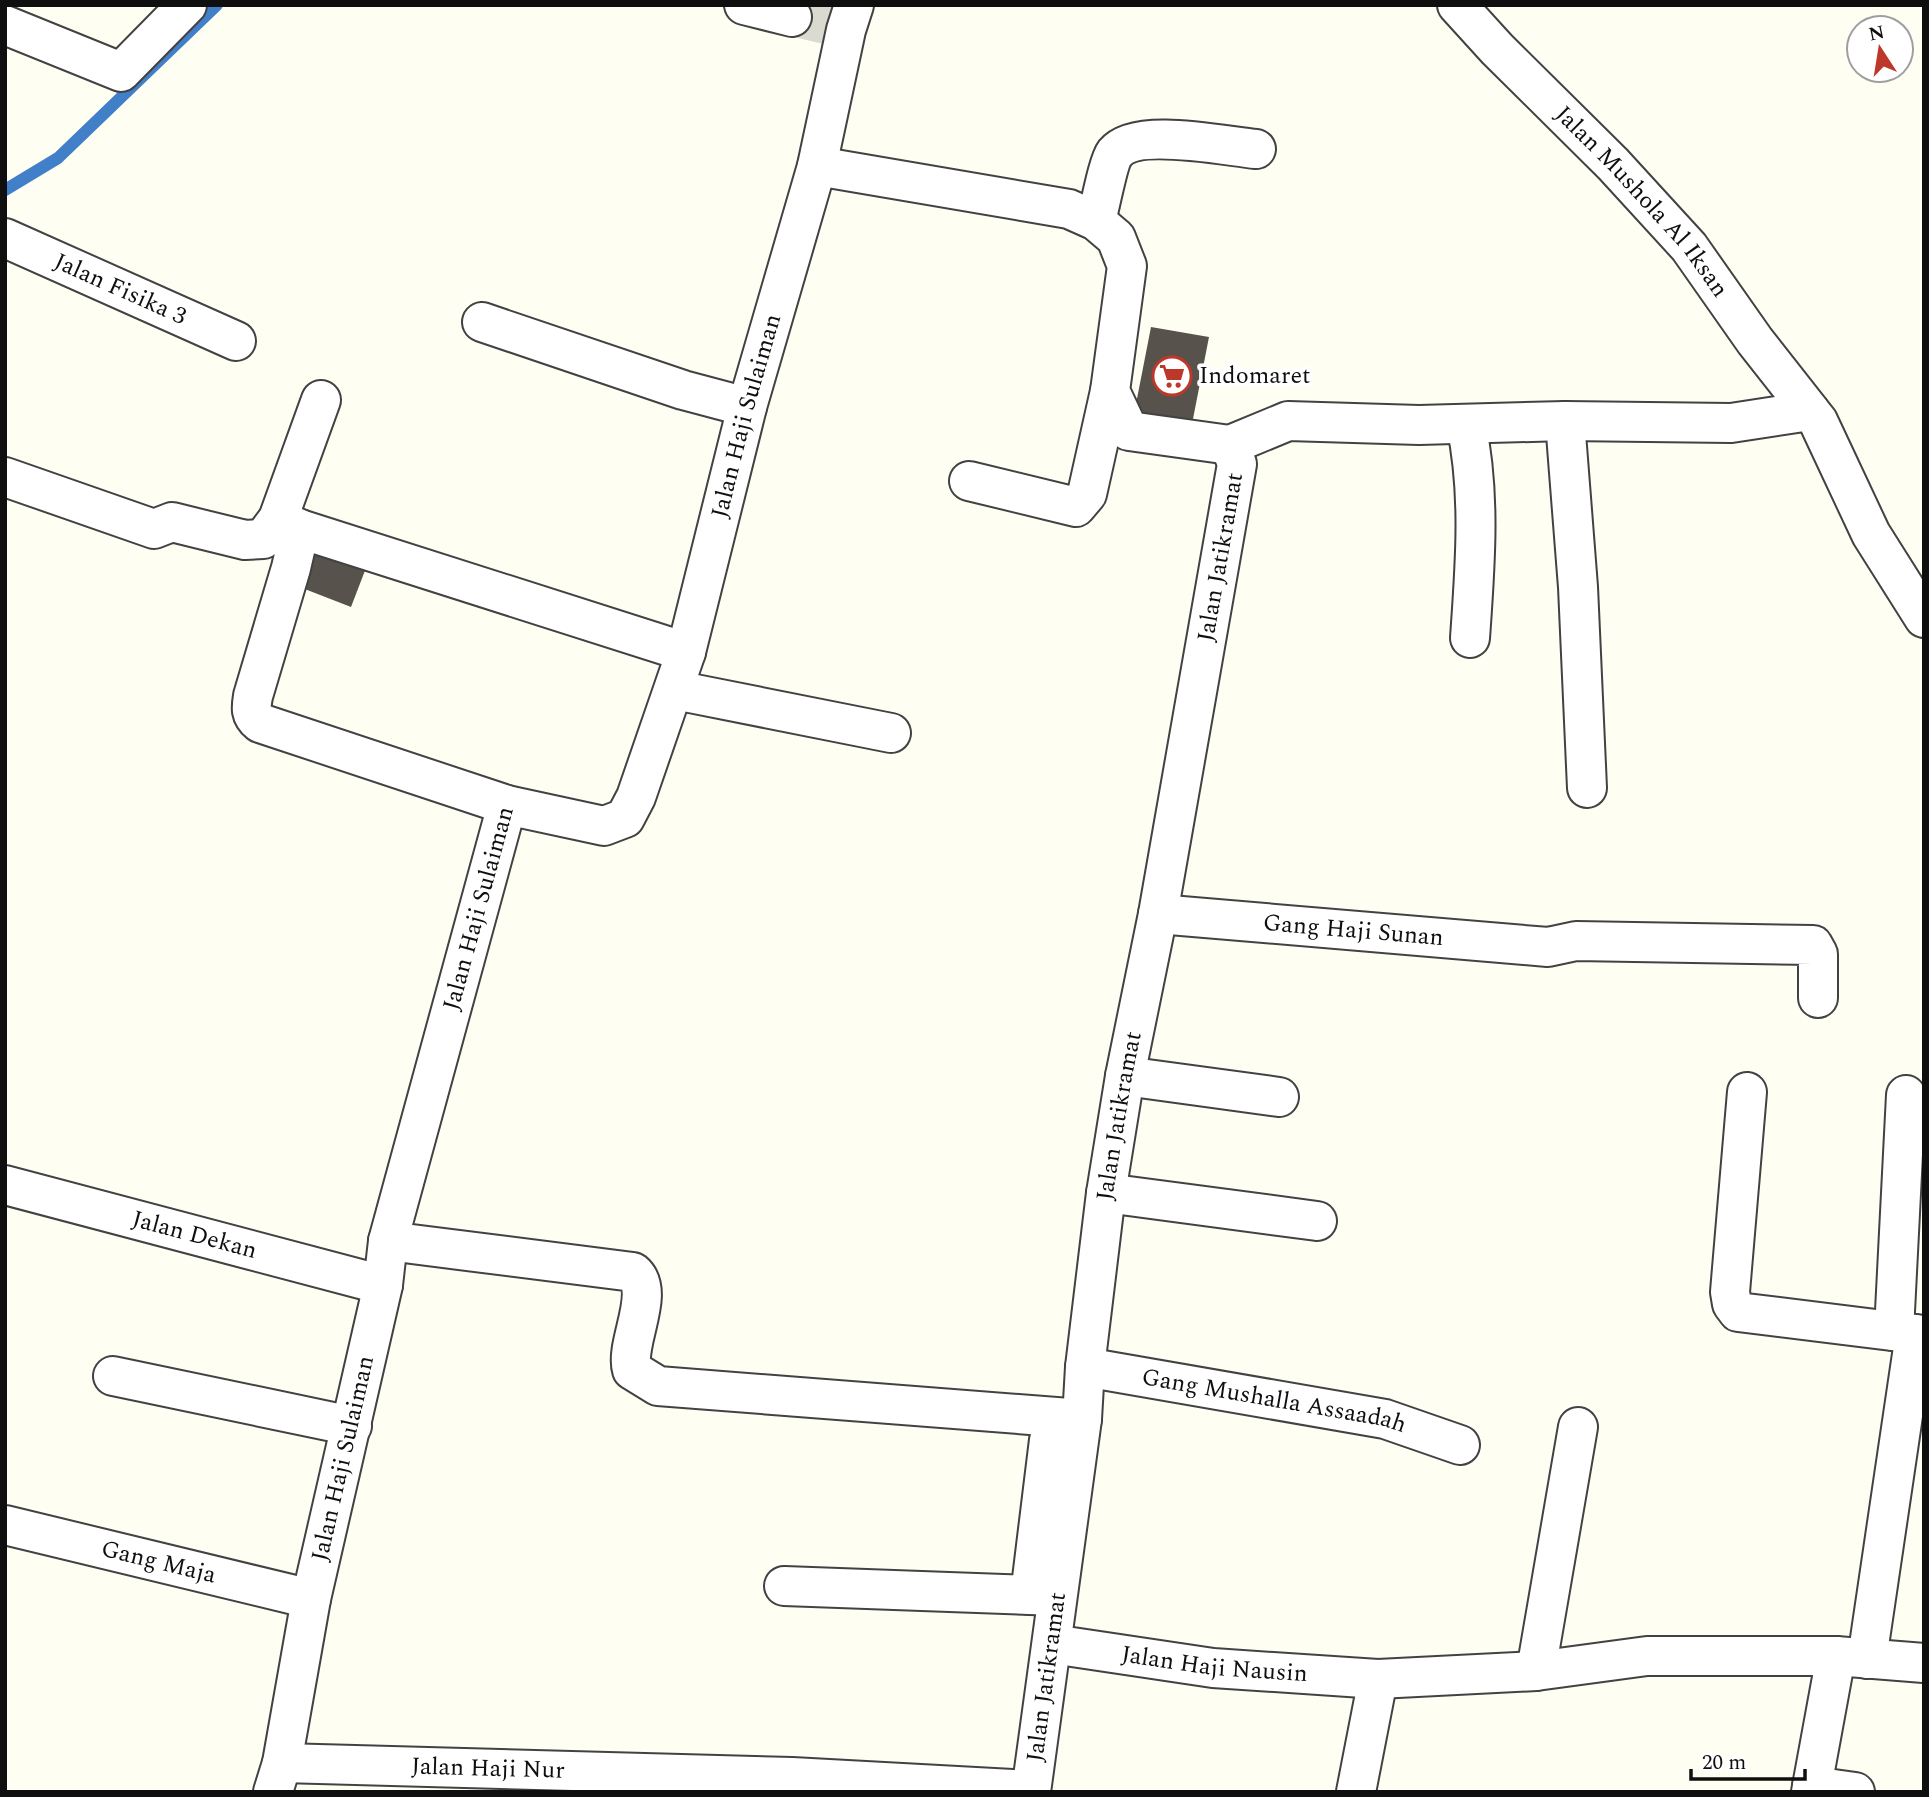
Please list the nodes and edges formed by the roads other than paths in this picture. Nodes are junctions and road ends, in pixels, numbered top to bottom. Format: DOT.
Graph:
graph roads {
  1 [pos="187,5"];
  2 [pos="744,5"];
  3 [pos="855,5"];
  4 [pos="1457,5"];
  5 [pos="792,16"];
  6 [pos="5,25"];
  7 [pos="1256,149"];
  8 [pos="817,166"];
  9 [pos="1096,220"];
  10 [pos="5,238"];
  11 [pos="482,322"];
  12 [pos="236,341"];
  13 [pos="1110,391"];
  14 [pos="321,400"];
  15 [pos="747,407"];
  16 [pos="1810,411"];
  17 [pos="1565,421"];
  18 [pos="1466,424"];
  19 [pos="1230,445"];
  20 [pos="5,477"];
  21 [pos="969,481"];
  22 [pos="289,524"];
  23 [pos="1924,618"];
  24 [pos="1470,638"];
  25 [pos="686,652"];
  26 [pos="675,690"];
  27 [pos="891,733"];
  28 [pos="1587,788"];
  29 [pos="507,805"];
  30 [pos="1158,914"];
  31 [pos="1818,998"];
  32 [pos="1125,1076"];
  33 [pos="1747,1092"];
  34 [pos="1906,1095"];
  35 [pos="1279,1097"];
  36 [pos="5,1185"];
  37 [pos="1107,1193"];
  38 [pos="1317,1221"];
  39 [pos="388,1241"];
  40 [pos="383,1285"];
  41 [pos="1911,1333"];
  42 [pos="1085,1367"];
  43 [pos="113,1376"];
  44 [pos="352,1426"];
  45 [pos="1578,1427"];
  46 [pos="897,1431"];
  47 [pos="1070,1433"];
  48 [pos="1460,1445"];
  49 [pos="5,1525"];
  50 [pos="784,1586"];
  51 [pos="1044,1596"];
  52 [pos="312,1599"];
  53 [pos="1052,1644"];
  54 [pos="1851,1657"];
  55 [pos="1924,1663"];
  56 [pos="1536,1671"];
  57 [pos="1378,1679"];
  58 [pos="278,1777"];
  59 [pos="480,1780"];
  60 [pos="1811,1789"];
  61 [pos="1031,1791"];
  62 [pos="1356,1792"];
  63 [pos="1855,1792"];
  1 -- 6 [label="street"];
  2 -- 5 [label="street"];
  3 -- 8 [label="street, Jalan Haji Sulaiman"];
  4 -- 16 [label="street, Jalan Mushola Al Iksan"];
  7 -- 9 [label="street"];
  8 -- 9 [label="street"];
  8 -- 15 [label="street, Jalan Haji Sulaiman"];
  9 -- 13 [label="street"];
  10 -- 12 [label="street, Jalan Fisika 3"];
  11 -- 15 [label="street"];
  13 -- 19 [label="street"];
  13 -- 21 [label="street"];
  14 -- 22 [label="street"];
  15 -- 25 [label="street, Jalan Haji Sulaiman"];
  16 -- 17 [label="street"];
  16 -- 23 [label="street, Jalan Mushola Al Iksan"];
  17 -- 18 [label="street"];
  17 -- 28 [label="street"];
  18 -- 19 [label="street"];
  18 -- 24 [label="street"];
  19 -- 30 [label="street, Jalan Jatikramat"];
  20 -- 22 [label="street"];
  22 -- 25 [label="street"];
  22 -- 29 [label="street"];
  25 -- 26 [label="street, Jalan Haji Sulaiman"];
  26 -- 27 [label="street"];
  26 -- 29 [label="street, Jalan Haji Sulaiman"];
  29 -- 39 [label="street, Jalan Haji Sulaiman"];
  30 -- 31 [label="street, Gang Haji Sunan"];
  30 -- 32 [label="street, Jalan Jatikramat"];
  32 -- 35 [label="street"];
  32 -- 37 [label="street, Jalan Jatikramat"];
  33 -- 41 [label="street"];
  34 -- 41 [label="street"];
  36 -- 40 [label="street, Jalan Dekan"];
  37 -- 38 [label="street"];
  37 -- 42 [label="street, Jalan Jatikramat"];
  39 -- 40 [label="street, Jalan Haji Sulaiman"];
  39 -- 47 [label="street"];
  40 -- 44 [label="street, Jalan Haji Sulaiman"];
  41 -- 54 [label="street"];
  42 -- 47 [label="street, Jalan Jatikramat"];
  42 -- 48 [label="street, Gang Mushalla Assaadah"];
  43 -- 44 [label="street"];
  44 -- 52 [label="street, Jalan Haji Sulaiman"];
  45 -- 56 [label="street"];
  46 -- 47 [label="street"];
  47 -- 51 [label="street, Jalan Jatikramat"];
  49 -- 52 [label="street, Gang Maja"];
  50 -- 51 [label="street"];
  51 -- 53 [label="street, Jalan Jatikramat"];
  52 -- 58 [label="street, Jalan Haji Sulaiman"];
  53 -- 57 [label="street, Jalan Haji Nausin"];
  53 -- 61 [label="street, Jalan Jatikramat"];
  54 -- 55 [label="street, Jalan Haji Nausin"];
  54 -- 56 [label="street, Jalan Haji Nausin"];
  54 -- 60 [label="street"];
  56 -- 57 [label="street, Jalan Haji Nausin"];
  57 -- 62 [label="street"];
  58 -- 59 [label="street, Jalan Haji Nur"];
  59 -- 61 [label="street, Jalan Haji Nur"];
  60 -- 63 [label="street"];
}
